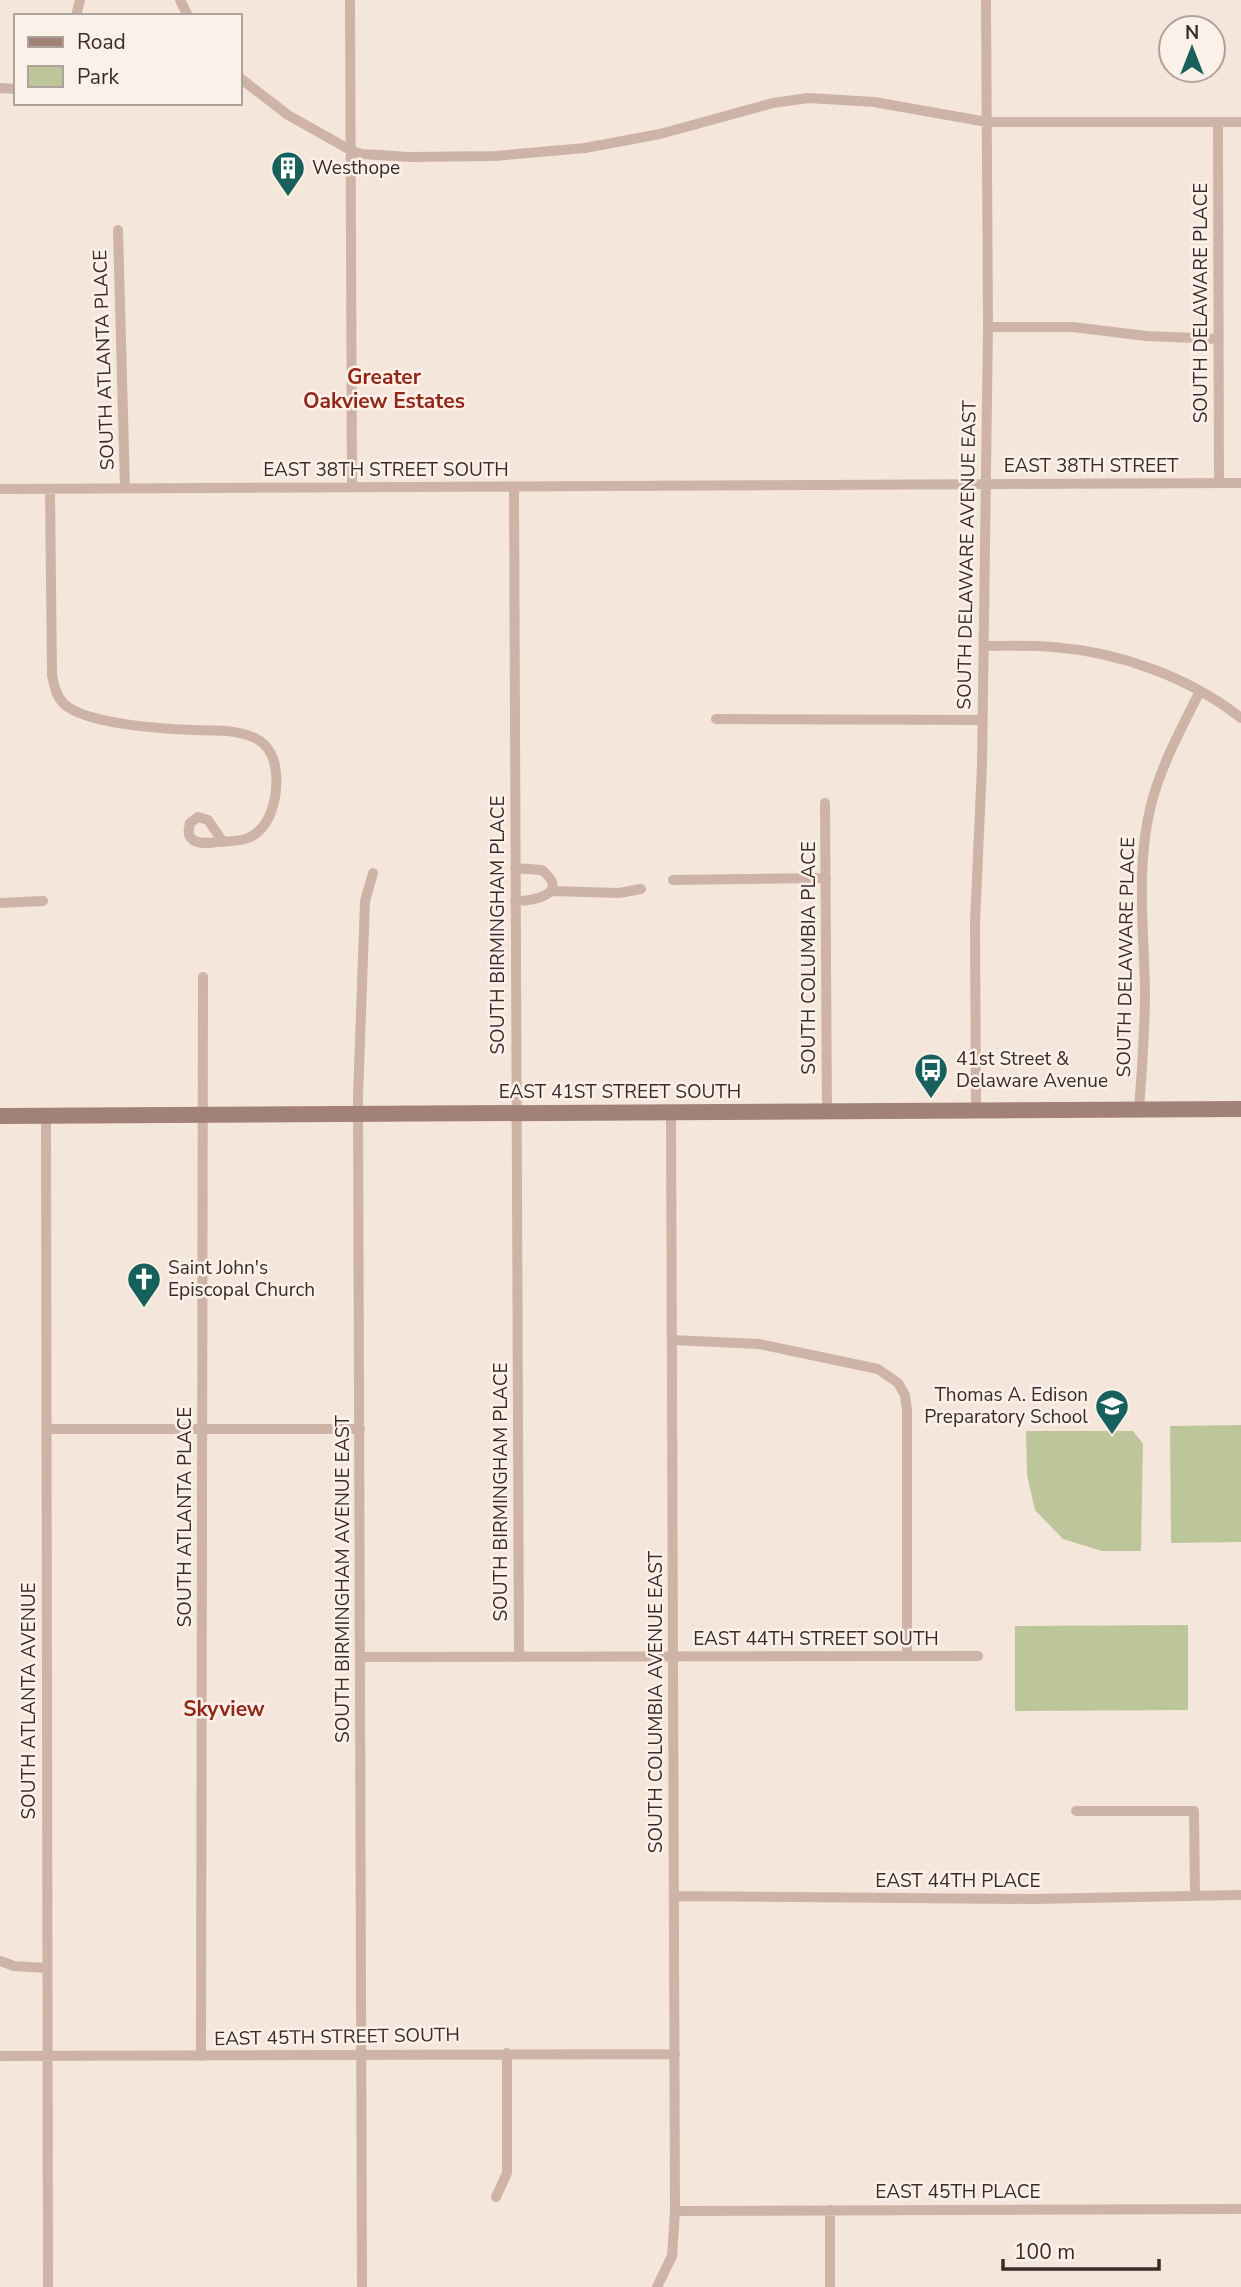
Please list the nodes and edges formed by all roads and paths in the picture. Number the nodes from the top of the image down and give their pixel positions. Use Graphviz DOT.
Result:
graph roads {
  1 [pos="350,0"];
  2 [pos="986,0"];
  3 [pos="242,80"];
  4 [pos="987,122"];
  5 [pos="1217,122"];
  6 [pos="1241,122"];
  7 [pos="352,151"];
  8 [pos="118,230"];
  9 [pos="988,327"];
  10 [pos="1217,339"];
  11 [pos="986,483"];
  12 [pos="1220,483"];
  13 [pos="1241,483"];
  14 [pos="772,484"];
  15 [pos="514,486"];
  16 [pos="352,487"];
  17 [pos="125,488"];
  18 [pos="0,489"];
  19 [pos="50,489"];
  20 [pos="984,646"];
  21 [pos="1200,691"];
  22 [pos="1241,718"];
  23 [pos="716,719"];
  24 [pos="982,720"];
  25 [pos="825,803"];
  26 [pos="223,842"];
  27 [pos="515,868"];
  28 [pos="373,873"];
  29 [pos="826,878"];
  30 [pos="673,880"];
  31 [pos="641,890"];
  32 [pos="551,891"];
  33 [pos="43,901"];
  34 [pos="515,901"];
  35 [pos="0,902"];
  36 [pos="203,977"];
  37 [pos="1139,1109"];
  38 [pos="1241,1109"];
  39 [pos="976,1110"];
  40 [pos="827,1112"];
  41 [pos="671,1113"];
  42 [pos="358,1114"];
  43 [pos="517,1114"];
  44 [pos="46,1115"];
  45 [pos="203,1115"];
  46 [pos="0,1116"];
  47 [pos="672,1340"];
  48 [pos="47,1429"];
  49 [pos="203,1429"];
  50 [pos="360,1429"];
  51 [pos="907,1656"];
  52 [pos="978,1656"];
  53 [pos="360,1657"];
  54 [pos="519,1657"];
  55 [pos="673,1658"];
  56 [pos="1076,1811"];
  57 [pos="1195,1895"];
  58 [pos="1241,1895"];
  59 [pos="674,1896"];
  60 [pos="0,1961"];
  61 [pos="46,1968"];
  62 [pos="507,2053"];
  63 [pos="675,2054"];
  64 [pos="362,2055"];
  65 [pos="0,2056"];
  66 [pos="49,2056"];
  67 [pos="201,2056"];
  68 [pos="496,2197"];
  69 [pos="1241,2208"];
  70 [pos="830,2210"];
  71 [pos="675,2211"];
  72 [pos="48,2287"];
  73 [pos="362,2287"];
  74 [pos="657,2287"];
  75 [pos="830,2287"];
  1 -- 7 [label="street"];
  2 -- 4 [label="street, SOUTH DELAWARE AVENUE EAST"];
  3 -- 7 [label="street"];
  4 -- 5 [label="street"];
  4 -- 7 [label="street"];
  4 -- 9 [label="street, SOUTH DELAWARE AVENUE EAST"];
  5 -- 6 [label="street"];
  5 -- 10 [label="street, SOUTH DELAWARE PLACE"];
  7 -- 16 [label="street"];
  8 -- 17 [label="street, SOUTH ATLANTA PLACE"];
  9 -- 10 [label="street"];
  9 -- 11 [label="street, SOUTH DELAWARE AVENUE EAST"];
  10 -- 12 [label="street, SOUTH DELAWARE PLACE"];
  11 -- 12 [label="street, EAST 38TH STREET"];
  11 -- 14 [label="street, EAST 38TH STREET"];
  11 -- 20 [label="street, SOUTH DELAWARE AVENUE EAST"];
  12 -- 13 [label="street, EAST 38TH STREET"];
  14 -- 15 [label="street, EAST 38TH STREET SOUTH"];
  15 -- 16 [label="street, EAST 38TH STREET SOUTH"];
  15 -- 27 [label="street, SOUTH BIRMINGHAM PLACE"];
  16 -- 17 [label="street, EAST 38TH STREET SOUTH"];
  17 -- 19 [label="street, EAST 38TH STREET SOUTH"];
  18 -- 19 [label="street, EAST 38TH STREET SOUTH"];
  19 -- 26 [label="street"];
  20 -- 21 [label="street"];
  20 -- 24 [label="street, SOUTH DELAWARE AVENUE EAST"];
  21 -- 22 [label="street"];
  21 -- 37 [label="street, SOUTH DELAWARE PLACE"];
  23 -- 24 [label="street"];
  24 -- 39 [label="street, SOUTH DELAWARE AVENUE EAST"];
  25 -- 29 [label="street, SOUTH COLUMBIA PLACE"];
  27 -- 32 [label="street"];
  27 -- 34 [label="street, SOUTH BIRMINGHAM PLACE"];
  28 -- 42 [label="street, SOUTH BIRMINGHAM AVENUE EAST"];
  29 -- 30 [label="street"];
  29 -- 40 [label="street, SOUTH COLUMBIA PLACE"];
  31 -- 32 [label="street"];
  32 -- 34 [label="street"];
  33 -- 35 [label="street"];
  34 -- 43 [label="street, SOUTH BIRMINGHAM PLACE"];
  36 -- 45 [label="street, SOUTH ATLANTA PLACE"];
  37 -- 38 [label="main road, EAST 41ST STREET SOUTH"];
  37 -- 39 [label="main road, EAST 41ST STREET SOUTH"];
  39 -- 40 [label="main road, EAST 41ST STREET SOUTH"];
  40 -- 41 [label="main road, EAST 41ST STREET SOUTH"];
  41 -- 43 [label="main road, EAST 41ST STREET SOUTH"];
  41 -- 47 [label="street, SOUTH COLUMBIA AVENUE EAST"];
  42 -- 43 [label="main road, EAST 41ST STREET SOUTH"];
  42 -- 45 [label="main road, EAST 41ST STREET SOUTH"];
  42 -- 50 [label="street, SOUTH BIRMINGHAM AVENUE EAST"];
  43 -- 54 [label="street, SOUTH BIRMINGHAM PLACE"];
  44 -- 45 [label="main road, EAST 41ST STREET SOUTH"];
  44 -- 46 [label="main road, EAST 41ST STREET SOUTH"];
  44 -- 48 [label="street, SOUTH ATLANTA AVENUE"];
  45 -- 49 [label="street, SOUTH ATLANTA PLACE"];
  47 -- 51 [label="street"];
  47 -- 55 [label="street, SOUTH COLUMBIA AVENUE EAST"];
  48 -- 49 [label="street"];
  48 -- 61 [label="street, SOUTH ATLANTA AVENUE"];
  49 -- 50 [label="street"];
  49 -- 67 [label="street, SOUTH ATLANTA PLACE"];
  50 -- 53 [label="street, SOUTH BIRMINGHAM AVENUE EAST"];
  51 -- 52 [label="street, EAST 44TH STREET SOUTH"];
  51 -- 55 [label="street, EAST 44TH STREET SOUTH"];
  53 -- 54 [label="street, EAST 44TH STREET SOUTH"];
  53 -- 64 [label="street, SOUTH BIRMINGHAM AVENUE EAST"];
  54 -- 55 [label="street, EAST 44TH STREET SOUTH"];
  55 -- 59 [label="street, SOUTH COLUMBIA AVENUE EAST"];
  56 -- 57 [label="street"];
  57 -- 58 [label="street, EAST 44TH PLACE"];
  57 -- 59 [label="street, EAST 44TH PLACE"];
  59 -- 63 [label="street, SOUTH COLUMBIA AVENUE EAST"];
  60 -- 61 [label="street"];
  61 -- 66 [label="street, SOUTH ATLANTA AVENUE"];
  62 -- 63 [label="street, EAST 45TH STREET SOUTH"];
  62 -- 64 [label="street, EAST 45TH STREET SOUTH"];
  62 -- 68 [label="street"];
  63 -- 71 [label="street, SOUTH COLUMBIA AVENUE EAST"];
  64 -- 67 [label="street, EAST 45TH STREET SOUTH"];
  64 -- 73 [label="street, SOUTH BIRMINGHAM AVENUE EAST"];
  65 -- 66 [label="street, EAST 45TH STREET SOUTH"];
  66 -- 67 [label="street, EAST 45TH STREET SOUTH"];
  66 -- 72 [label="street, SOUTH ATLANTA AVENUE"];
  69 -- 70 [label="street, EAST 45TH PLACE"];
  70 -- 71 [label="street, EAST 45TH PLACE"];
  70 -- 75 [label="street"];
  71 -- 74 [label="street, SOUTH COLUMBIA AVENUE EAST"];
}
